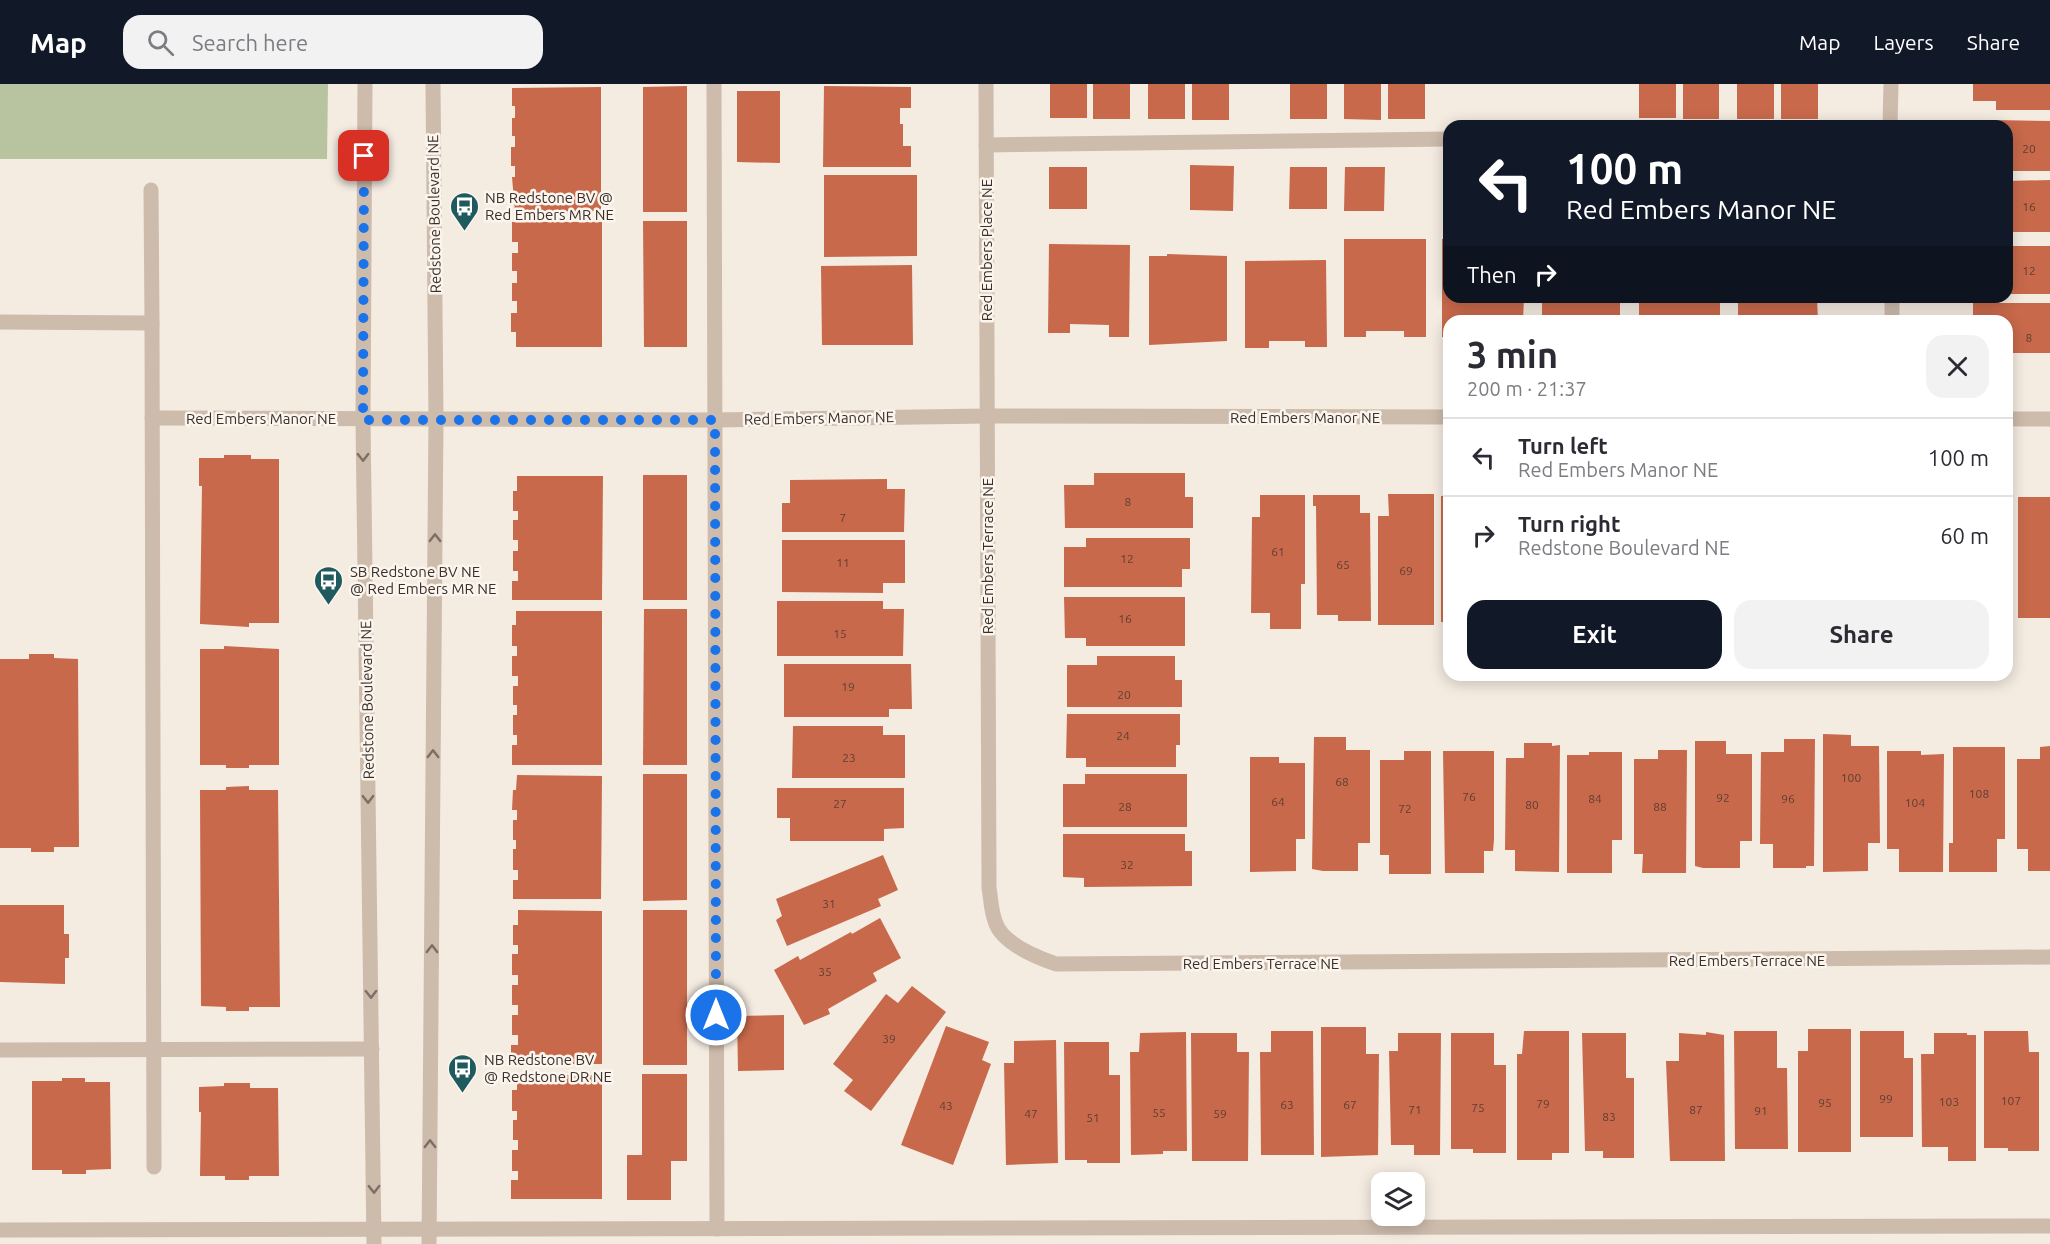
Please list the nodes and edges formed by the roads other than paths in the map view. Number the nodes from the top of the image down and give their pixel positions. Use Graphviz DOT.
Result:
graph roads {
  1 [pos="365,84"];
  2 [pos="433,84"];
  3 [pos="714,84"];
  4 [pos="986,84"];
  5 [pos="1891,84"];
  6 [pos="1890,120"];
  7 [pos="1443,139"];
  8 [pos="986,145"];
  9 [pos="151,190"];
  10 [pos="0,322"];
  11 [pos="152,323"];
  12 [pos="987,416"];
  13 [pos="1443,417"];
  14 [pos="152,418"];
  15 [pos="2013,419"];
  16 [pos="2050,419"];
  17 [pos="363,420"];
  18 [pos="436,420"];
  19 [pos="715,420"];
  20 [pos="2050,957"];
  21 [pos="372,1049"];
  22 [pos="0,1050"];
  23 [pos="154,1050"];
  24 [pos="154,1167"];
  25 [pos="2050,1226"];
  26 [pos="717,1229"];
  27 [pos="0,1230"];
  28 [pos="374,1237"];
  29 [pos="429,1237"];
  1 -- 17 [label="street, Redstone Boulevard NE"];
  2 -- 18 [label="street, Redstone Boulevard NE"];
  3 -- 19 [label="street"];
  4 -- 8 [label="street, Red Embers Place NE"];
  5 -- 6 [label="street"];
  7 -- 8 [label="street"];
  8 -- 12 [label="street, Red Embers Place NE"];
  9 -- 11 [label="street"];
  10 -- 11 [label="street"];
  11 -- 14 [label="street"];
  12 -- 13 [label="street, Red Embers Manor NE"];
  12 -- 19 [label="street, Red Embers Manor NE"];
  12 -- 20 [label="street, Red Embers Terrace NE"];
  14 -- 17 [label="street, Red Embers Manor NE"];
  14 -- 23 [label="street"];
  15 -- 16 [label="street"];
  17 -- 18 [label="street, Red Embers Manor NE"];
  17 -- 21 [label="street, Redstone Boulevard NE, one-way"];
  18 -- 19 [label="street, Red Embers Manor NE"];
  29 -- 18 [label="street, Redstone Boulevard NE, one-way"];
  19 -- 26 [label="street"];
  21 -- 23 [label="street"];
  21 -- 28 [label="street, Redstone Boulevard NE, one-way"];
  22 -- 23 [label="street"];
  23 -- 24 [label="street"];
  25 -- 26 [label="street"];
  26 -- 29 [label="street"];
  27 -- 28 [label="street"];
  28 -- 29 [label="street"];
}
